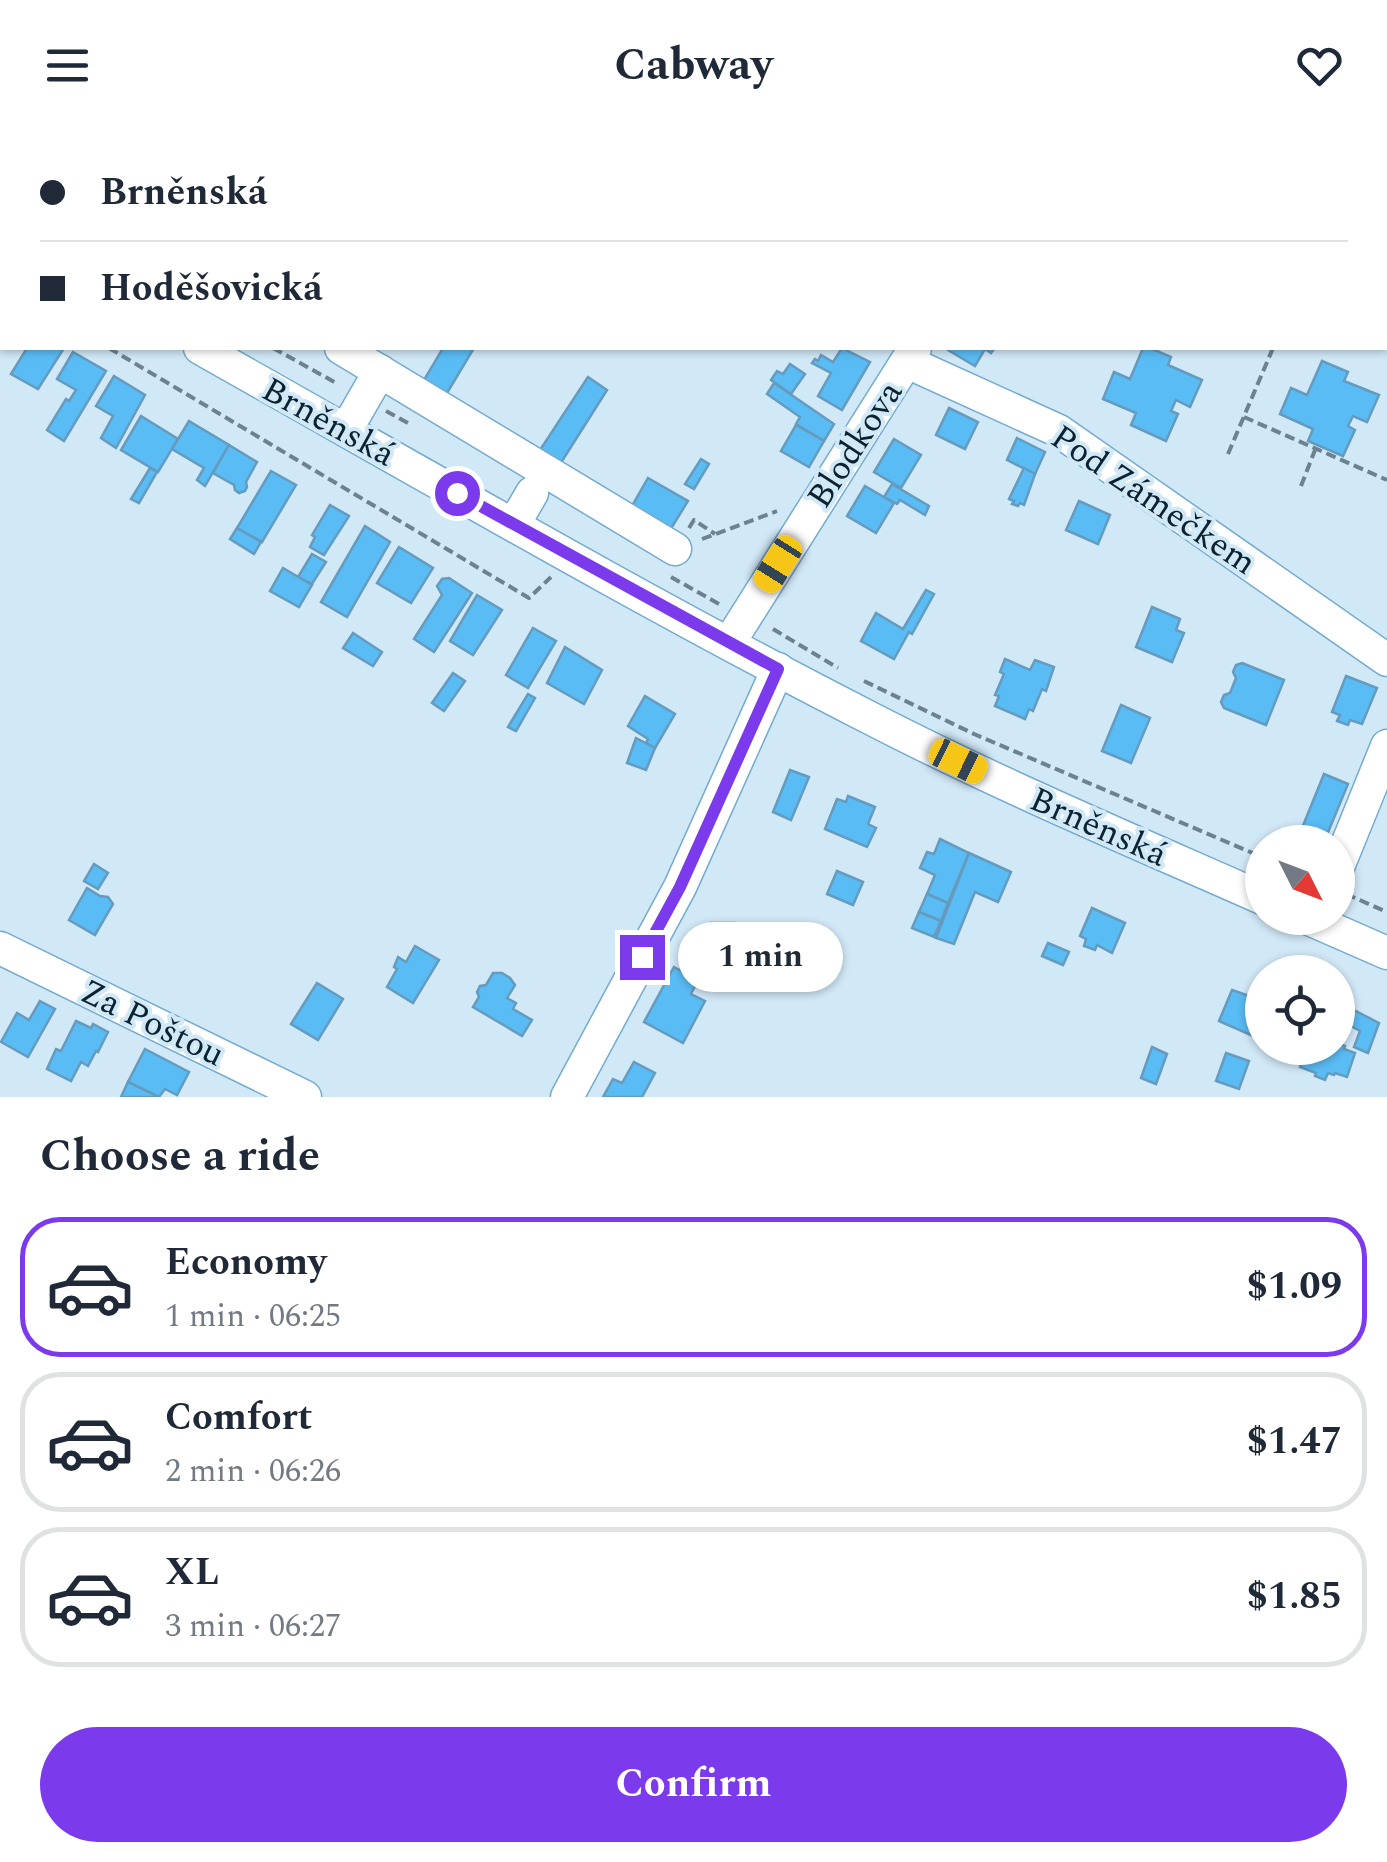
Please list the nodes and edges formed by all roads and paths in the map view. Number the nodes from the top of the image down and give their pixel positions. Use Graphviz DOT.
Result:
graph roads {
  1 [pos="112,350"];
  2 [pos="209,350"];
  3 [pos="345,350"];
  4 [pos="1272,350"];
  5 [pos="911,355"];
  6 [pos="240,357"];
  7 [pos="380,370"];
  8 [pos="1244,417"];
  9 [pos="346,430"];
  10 [pos="1315,450"];
  11 [pos="1228,454"];
  12 [pos="1387,480"];
  13 [pos="1302,486"];
  14 [pos="532,493"];
  15 [pos="783,510"];
  16 [pos="514,524"];
  17 [pos="675,549"];
  18 [pos="572,557"];
  19 [pos="737,631"];
  20 [pos="1387,660"];
  21 [pos="778,669"];
  22 [pos="840,669"];
  23 [pos="857,678"];
  24 [pos="1387,746"];
  25 [pos="1355,825"];
  26 [pos="1245,850"];
  27 [pos="1245,891"];
  28 [pos="1355,898"];
  29 [pos="1387,912"];
  30 [pos="1348,935"];
  31 [pos="0,948"];
  32 [pos="1387,953"];
  33 [pos="305,1097"];
  34 [pos="567,1097"];
  1 -- 18 [label="path"];
  2 -- 6 [label="street, Brněnská"];
  3 -- 7 [label="street"];
  4 -- 8 [label="path"];
  5 -- 19 [label="street, Blodkova"];
  5 -- 20 [label="street, Pod Zámečkem"];
  6 -- 9 [label="street, Brněnská"];
  7 -- 9 [label="street"];
  7 -- 17 [label="street"];
  8 -- 10 [label="path"];
  8 -- 11 [label="path"];
  9 -- 16 [label="street, Brněnská"];
  10 -- 12 [label="path"];
  10 -- 13 [label="path"];
  14 -- 16 [label="street"];
  15 -- 17 [label="path"];
  16 -- 18 [label="street, Brněnská"];
  18 -- 19 [label="street, Brněnská"];
  19 -- 21 [label="street, Brněnská"];
  19 -- 22 [label="path"];
  21 -- 27 [label="street, Brněnská"];
  21 -- 34 [label="street"];
  23 -- 26 [label="path"];
  24 -- 25 [label="street"];
  28 -- 29 [label="path"];
  30 -- 32 [label="street"];
  31 -- 33 [label="street, Za Poštou"];
}
